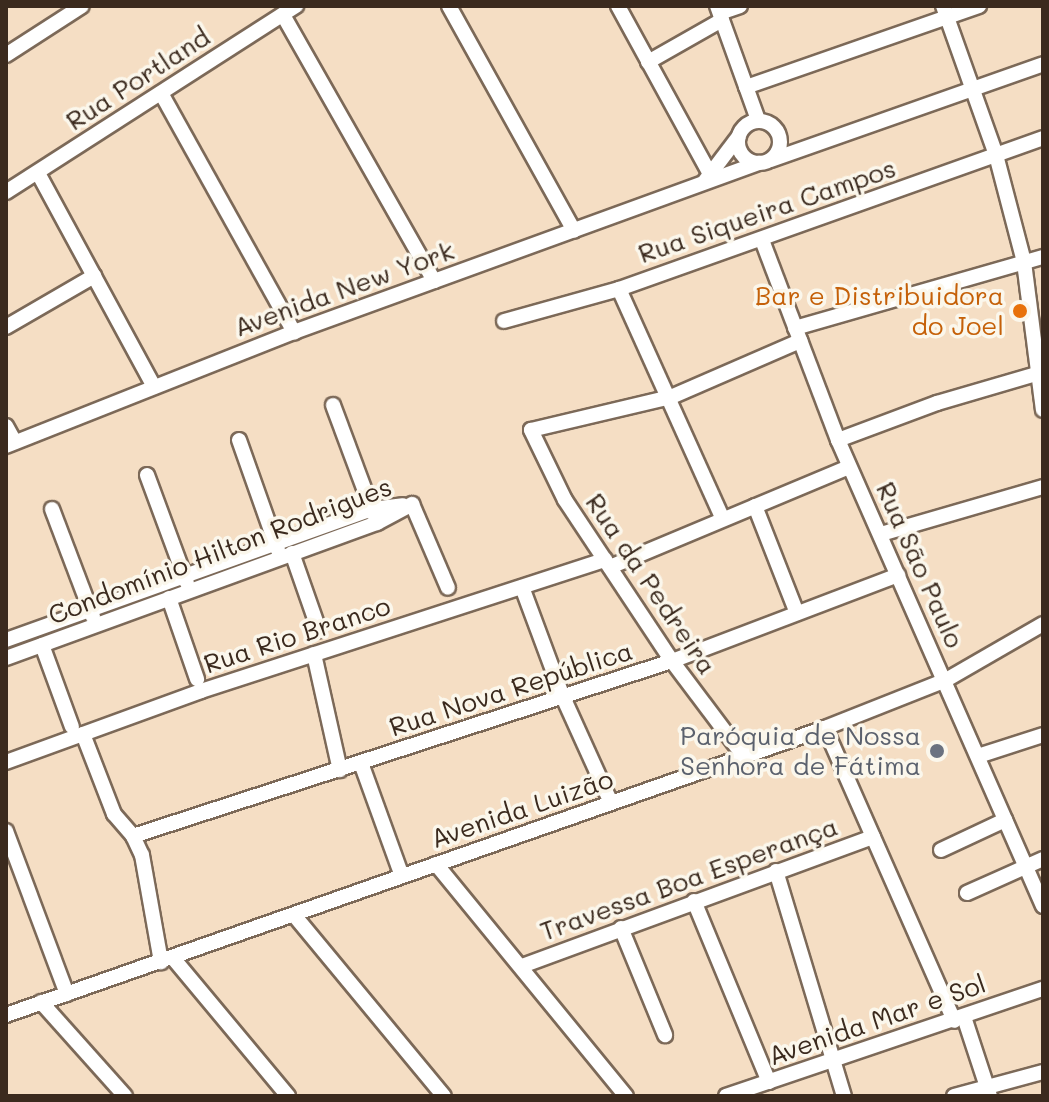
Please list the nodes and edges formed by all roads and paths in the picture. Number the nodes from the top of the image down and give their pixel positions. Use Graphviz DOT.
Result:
graph roads {
  1 [pos="82,6"];
  2 [pos="296,6"];
  3 [pos="449,6"];
  4 [pos="618,6"];
  5 [pos="740,6"];
  6 [pos="979,6"];
  7 [pos="945,12"];
  8 [pos="720,13"];
  9 [pos="283,15"];
  10 [pos="6,55"];
  11 [pos="648,62"];
  12 [pos="1043,64"];
  13 [pos="746,87"];
  14 [pos="973,90"];
  15 [pos="161,93"];
  16 [pos="758,120"];
  17 [pos="739,136"];
  18 [pos="1043,138"];
  19 [pos="780,139"];
  20 [pos="799,150"];
  21 [pos="996,155"];
  22 [pos="765,161"];
  23 [pos="38,173"];
  24 [pos="706,179"];
  25 [pos="6,192"];
  26 [pos="574,231"];
  27 [pos="762,240"];
  28 [pos="1043,257"];
  29 [pos="1024,262"];
  30 [pos="94,276"];
  31 [pos="434,281"];
  32 [pos="619,289"];
  33 [pos="504,321"];
  34 [pos="6,327"];
  35 [pos="294,332"];
  36 [pos="798,335"];
  37 [pos="1041,372"];
  38 [pos="154,387"];
  39 [pos="671,397"];
  40 [pos="333,405"];
  41 [pos="1043,410"];
  42 [pos="6,426"];
  43 [pos="239,440"];
  44 [pos="838,440"];
  45 [pos="10,444"];
  46 [pos="849,467"];
  47 [pos="147,475"];
  48 [pos="1043,487"];
  49 [pos="755,506"];
  50 [pos="52,509"];
  51 [pos="375,516"];
  52 [pos="723,519"];
  53 [pos="881,534"];
  54 [pos="283,551"];
  55 [pos="607,564"];
  56 [pos="898,575"];
  57 [pos="184,576"];
  58 [pos="522,587"];
  59 [pos="448,588"];
  60 [pos="189,591"];
  61 [pos="169,598"];
  62 [pos="91,609"];
  63 [pos="797,613"];
  64 [pos="1043,624"];
  65 [pos="97,625"];
  66 [pos="319,630"];
  67 [pos="6,640"];
  68 [pos="42,645"];
  69 [pos="314,654"];
  70 [pos="6,658"];
  71 [pos="672,661"];
  72 [pos="197,679"];
  73 [pos="946,680"];
  74 [pos="563,697"];
  75 [pos="825,728"];
  76 [pos="78,730"];
  77 [pos="1043,735"];
  78 [pos="978,756"];
  79 [pos="745,758"];
  80 [pos="6,762"];
  81 [pos="361,763"];
  82 [pos="340,770"];
  83 [pos="611,803"];
  84 [pos="1005,820"];
  85 [pos="6,831"];
  86 [pos="133,836"];
  87 [pos="873,837"];
  88 [pos="941,850"];
  89 [pos="1043,859"];
  90 [pos="436,864"];
  91 [pos="1025,866"];
  92 [pos="776,871"];
  93 [pos="402,876"];
  94 [pos="967,893"];
  95 [pos="694,901"];
  96 [pos="1043,906"];
  97 [pos="294,915"];
  98 [pos="621,928"];
  99 [pos="167,960"];
  100 [pos="522,966"];
  101 [pos="1043,989"];
  102 [pos="67,994"];
  103 [pos="41,1002"];
  104 [pos="6,1015"];
  105 [pos="959,1019"];
  106 [pos="665,1035"];
  107 [pos="834,1060"];
  108 [pos="1043,1072"];
  109 [pos="769,1082"];
  110 [pos="989,1091"];
  111 [pos="125,1096"];
  112 [pos="288,1096"];
  113 [pos="444,1096"];
  114 [pos="626,1096"];
  115 [pos="726,1096"];
  116 [pos="844,1096"];
  117 [pos="954,1096"];
  1 -- 10 [label="street"];
  2 -- 9 [label="street, Rua Portland"];
  3 -- 26 [label="street"];
  4 -- 11 [label="street"];
  5 -- 8 [label="street"];
  6 -- 7 [label="street"];
  7 -- 13 [label="street"];
  7 -- 14 [label="street"];
  8 -- 11 [label="street"];
  8 -- 13 [label="street"];
  9 -- 15 [label="street, Rua Portland"];
  9 -- 31 [label="street"];
  11 -- 24 [label="street"];
  12 -- 14 [label="street, Avenida New York"];
  13 -- 16 [label="street"];
  14 -- 20 [label="street, Avenida New York"];
  14 -- 21 [label="street"];
  15 -- 23 [label="street, Rua Portland"];
  15 -- 35 [label="street"];
  16 -- 17 [label="street"];
  16 -- 19 [label="street"];
  17 -- 22 [label="street"];
  17 -- 24 [label="street"];
  18 -- 21 [label="street, Rua Siqueira Campos"];
  19 -- 20 [label="street"];
  19 -- 22 [label="street"];
  20 -- 22 [label="street, Avenida New York"];
  21 -- 27 [label="street, Rua Siqueira Campos"];
  21 -- 29 [label="street"];
  22 -- 24 [label="street, Avenida New York"];
  23 -- 25 [label="street, Rua Portland"];
  23 -- 30 [label="street"];
  24 -- 26 [label="street, Avenida New York"];
  26 -- 31 [label="street, Avenida New York"];
  27 -- 32 [label="street, Rua Siqueira Campos"];
  27 -- 36 [label="street, Rua São Paulo"];
  28 -- 29 [label="street"];
  29 -- 36 [label="street"];
  29 -- 37 [label="street"];
  30 -- 34 [label="street"];
  30 -- 38 [label="street"];
  31 -- 35 [label="street, Avenida New York"];
  32 -- 33 [label="street, Rua Siqueira Campos"];
  32 -- 39 [label="street"];
  35 -- 38 [label="street, Avenida New York"];
  36 -- 39 [label="street"];
  36 -- 44 [label="street, Rua São Paulo"];
  37 -- 41 [label="street"];
  37 -- 44 [label="street"];
  38 -- 45 [label="street, Avenida New York"];
  39 -- 52 [label="street"];
  39 -- 55 [label="street, Rua da Pedreira"];
  40 -- 51 [label="street"];
  42 -- 45 [label="street"];
  43 -- 54 [label="street"];
  44 -- 46 [label="street, Rua São Paulo"];
  46 -- 49 [label="street, Rua Rio Branco"];
  46 -- 53 [label="street, Rua São Paulo"];
  47 -- 57 [label="street"];
  48 -- 53 [label="street"];
  49 -- 52 [label="street, Rua Rio Branco"];
  49 -- 63 [label="street"];
  50 -- 62 [label="street"];
  51 -- 54 [label="street, Condomínio Hilton Rodrigues"];
  51 -- 59 [label="street, Condomínio Hilton Rodrigues"];
  52 -- 55 [label="street, Rua Rio Branco"];
  53 -- 56 [label="street, Rua São Paulo"];
  54 -- 57 [label="street, Condomínio Hilton Rodrigues"];
  54 -- 60 [label="street, Condomínio Hilton Rodrigues"];
  54 -- 66 [label="street"];
  55 -- 58 [label="street, Rua Rio Branco"];
  55 -- 71 [label="street, Rua da Pedreira"];
  56 -- 63 [label="street, Rua Nova República"];
  56 -- 73 [label="street, Rua São Paulo"];
  57 -- 60 [label="street"];
  57 -- 62 [label="street, Condomínio Hilton Rodrigues"];
  58 -- 69 [label="street, Rua Rio Branco"];
  58 -- 74 [label="street"];
  60 -- 61 [label="street, Condomínio Hilton Rodrigues"];
  61 -- 65 [label="street, Condomínio Hilton Rodrigues"];
  61 -- 72 [label="street"];
  62 -- 65 [label="street"];
  62 -- 67 [label="street, Condomínio Hilton Rodrigues"];
  63 -- 71 [label="street, Rua Nova República"];
  64 -- 73 [label="street, Avenida Luizão"];
  65 -- 68 [label="street, Condomínio Hilton Rodrigues"];
  68 -- 70 [label="street, Condomínio Hilton Rodrigues"];
  68 -- 76 [label="street"];
  69 -- 76 [label="street, Rua Rio Branco"];
  69 -- 82 [label="street"];
  71 -- 74 [label="street, Rua Nova República"];
  71 -- 79 [label="street, Rua da Pedreira"];
  73 -- 75 [label="street, Avenida Luizão"];
  73 -- 78 [label="street, Rua São Paulo"];
  74 -- 81 [label="street, Rua Nova República"];
  74 -- 83 [label="street"];
  75 -- 79 [label="street, Avenida Luizão"];
  75 -- 87 [label="street"];
  76 -- 80 [label="street, Rua Rio Branco"];
  76 -- 86 [label="street"];
  77 -- 78 [label="street"];
  78 -- 84 [label="street, Rua São Paulo"];
  79 -- 83 [label="street, Avenida Luizão"];
  81 -- 82 [label="street, Rua Nova República"];
  81 -- 93 [label="street"];
  82 -- 86 [label="street, Rua Nova República"];
  83 -- 90 [label="street, Avenida Luizão"];
  84 -- 88 [label="street"];
  84 -- 91 [label="street, Rua São Paulo"];
  85 -- 102 [label="street"];
  86 -- 99 [label="street"];
  87 -- 92 [label="street, Travessa Boa Esperança"];
  87 -- 105 [label="street"];
  89 -- 91 [label="street"];
  90 -- 93 [label="street, Avenida Luizão"];
  90 -- 100 [label="street"];
  91 -- 94 [label="street"];
  91 -- 96 [label="street, Rua São Paulo"];
  92 -- 95 [label="street, Travessa Boa Esperança"];
  92 -- 107 [label="street"];
  93 -- 97 [label="street, Avenida Luizão"];
  95 -- 98 [label="street, Travessa Boa Esperança"];
  95 -- 109 [label="street"];
  97 -- 99 [label="street, Avenida Luizão"];
  97 -- 113 [label="street"];
  98 -- 100 [label="street, Travessa Boa Esperança"];
  98 -- 106 [label="street"];
  99 -- 102 [label="street, Avenida Luizão"];
  99 -- 112 [label="street"];
  100 -- 114 [label="street"];
  101 -- 105 [label="street, Avenida Mar e Sol"];
  102 -- 103 [label="street, Avenida Luizão"];
  103 -- 104 [label="street, Avenida Luizão"];
  103 -- 111 [label="street"];
  105 -- 107 [label="street, Avenida Mar e Sol"];
  105 -- 110 [label="street"];
  107 -- 109 [label="street, Avenida Mar e Sol"];
  107 -- 116 [label="street"];
  108 -- 110 [label="street"];
  109 -- 115 [label="street, Avenida Mar e Sol"];
  110 -- 117 [label="street"];
}
